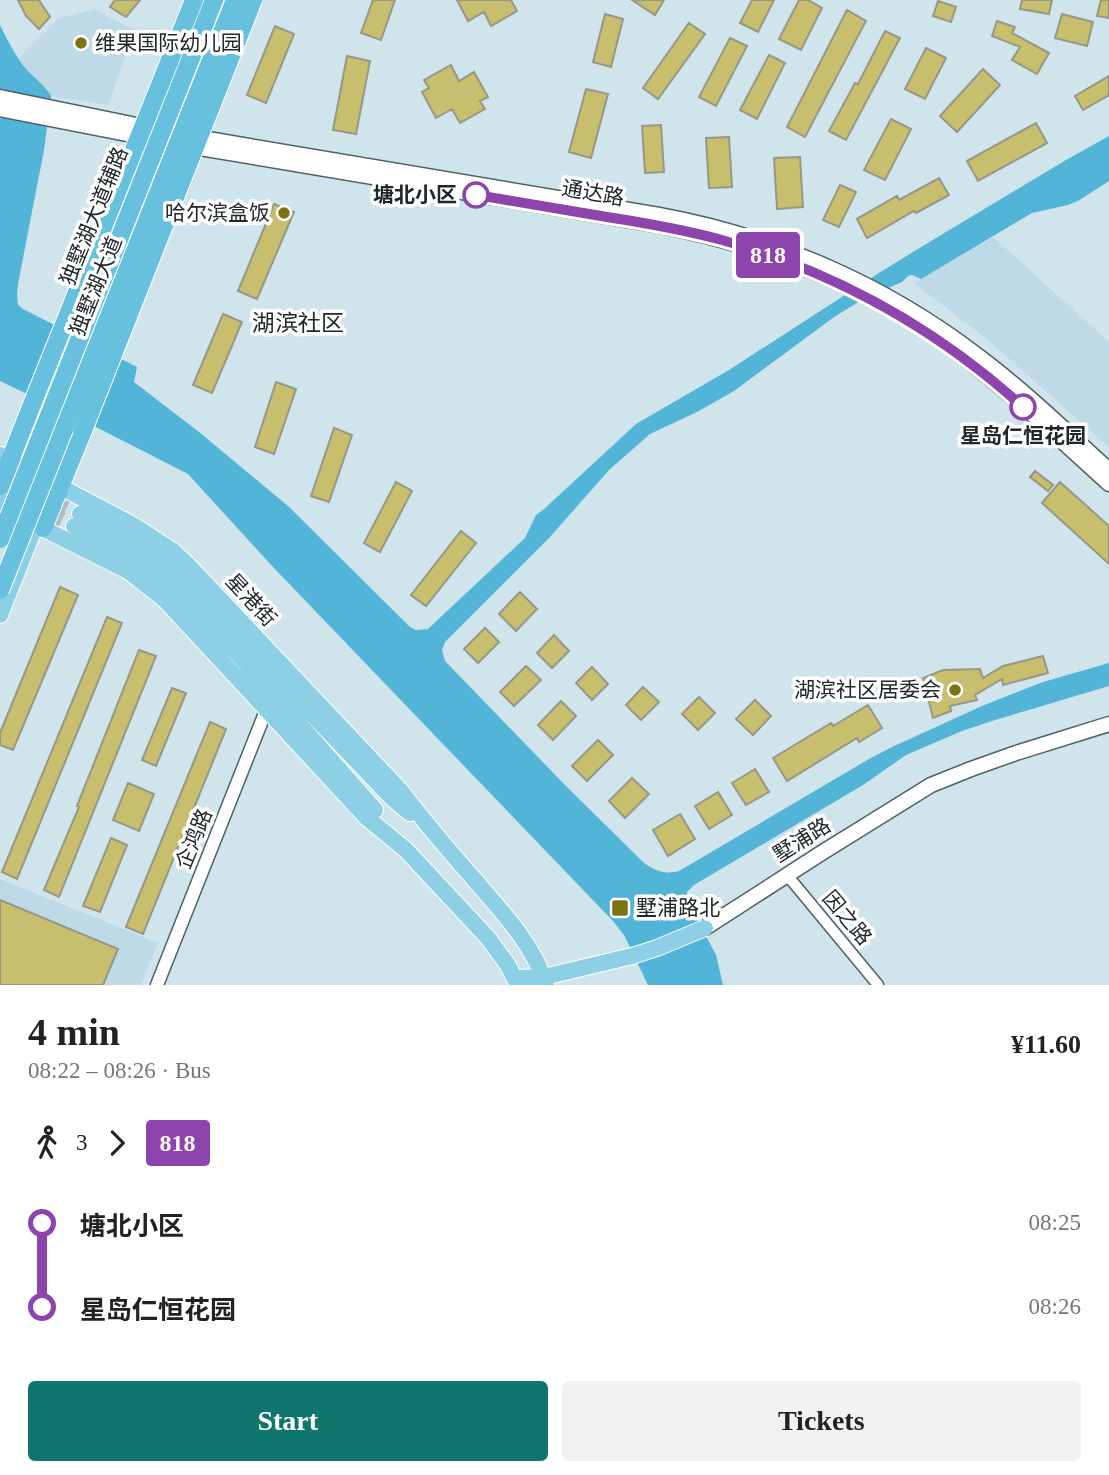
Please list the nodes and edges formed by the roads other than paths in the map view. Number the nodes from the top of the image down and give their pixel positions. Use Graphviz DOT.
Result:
graph roads {
  1 [pos="194,0"];
  2 [pos="214,0"];
  3 [pos="235,0"];
  4 [pos="253,0"];
  5 [pos="0,97"];
  6 [pos="0,108"];
  7 [pos="60,115"];
  8 [pos="149,133"];
  9 [pos="190,141"];
  10 [pos="873,294"];
  11 [pos="75,320"];
  12 [pos="79,429"];
  13 [pos="9,460"];
  14 [pos="1109,470"];
  15 [pos="56,485"];
  16 [pos="1109,485"];
  17 [pos="0,486"];
  18 [pos="0,508"];
  19 [pos="40,526"];
  20 [pos="0,539"];
  21 [pos="0,590"];
  22 [pos="0,615"];
  23 [pos="267,708"];
  24 [pos="1109,724"];
  25 [pos="429,828"];
  26 [pos="406,850"];
  27 [pos="787,875"];
  28 [pos="705,928"];
  29 [pos="545,981"];
  30 [pos="516,982"];
  31 [pos="157,985"];
  32 [pos="878,985"];
  1 -- 13 [label="highway, bridge"];
  2 -- 20 [label="highway, 独墅湖大道, bridge"];
  3 -- 21 [label="highway, 独墅湖大道, bridge"];
  4 -- 12 [label="highway, bridge"];
  5 -- 7 [label="main road, 通达路"];
  6 -- 7 [label="main road, 通达路"];
  7 -- 8 [label="main road, 通达路"];
  8 -- 9 [label="main road, 通达路"];
  8 -- 11 [label="main road, 独墅湖大道辅路"];
  9 -- 10 [label="main road, 通达路"];
  9 -- 12 [label="main road"];
  10 -- 14 [label="main road, 通达路"];
  10 -- 16 [label="main road, 通达路"];
  12 -- 15 [label="highway"];
  13 -- 15 [label="main road, 星港街"];
  13 -- 17 [label="highway"];
  13 -- 18 [label="main road"];
  15 -- 19 [label="highway"];
  15 -- 25 [label="main road, 星港街"];
  18 -- 19 [label="main road, 星港街"];
  19 -- 22 [label="main road"];
  19 -- 23 [label="main road, 星港街"];
  23 -- 26 [label="main road, 星港街"];
  23 -- 31 [label="street, 企鸿路"];
  24 -- 27 [label="main road, 墅浦路"];
  25 -- 26 [label="main road, 星港街"];
  25 -- 29 [label="main road, 星港街"];
  26 -- 30 [label="main road, 星港街"];
  27 -- 28 [label="main road, 墅浦路"];
  27 -- 32 [label="street, 因之路"];
  28 -- 29 [label="main road, 墅浦路, bridge"];
  29 -- 30 [label="main road, 墅浦路"];
}
